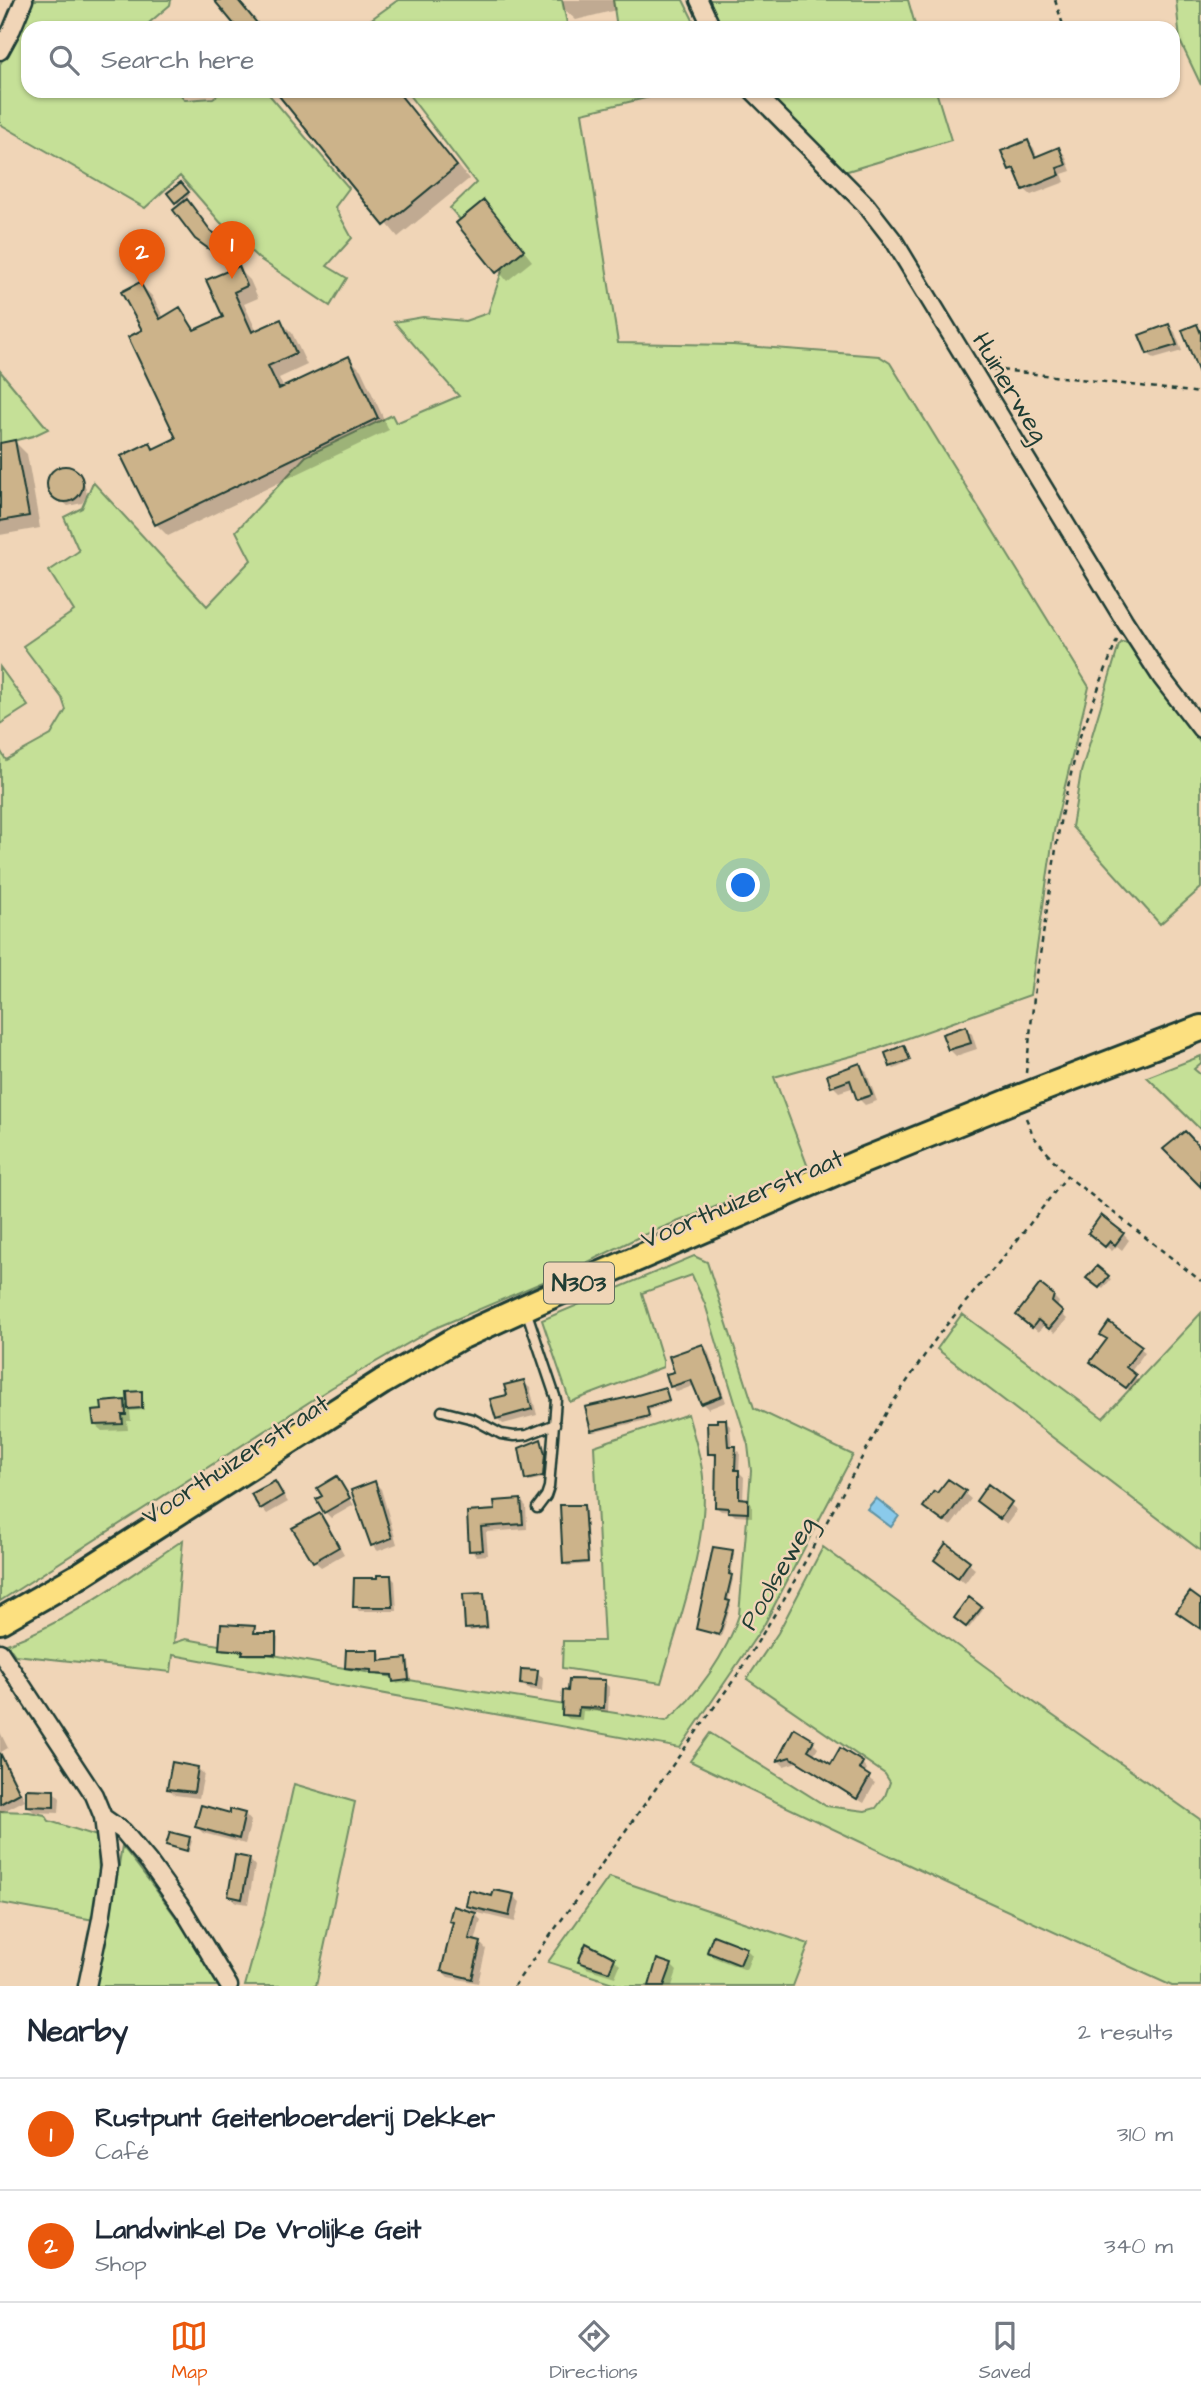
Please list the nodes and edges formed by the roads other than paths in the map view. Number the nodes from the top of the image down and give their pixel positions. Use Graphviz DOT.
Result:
graph roads {
  1 [pos="24,0"];
  2 [pos="699,0"];
  3 [pos="709,21"];
  4 [pos="0,51"];
  5 [pos="760,98"];
  6 [pos="1201,729"];
  7 [pos="1201,1028"];
  8 [pos="524,1307"];
  9 [pos="442,1411"];
  10 [pos="555,1424"];
  11 [pos="537,1508"];
  12 [pos="0,1621"];
  13 [pos="0,1652"];
  14 [pos="103,1817"];
  15 [pos="87,1986"];
  16 [pos="229,1986"];
  1 -- 4 [label="street"];
  2 -- 3 [label="street"];
  5 -- 6 [label="street, Huinerweg"];
  7 -- 8 [label="main road, Voorthuizerstraat / N303"];
  8 -- 10 [label="lane"];
  8 -- 12 [label="main road, Voorthuizerstraat / N303"];
  9 -- 10 [label="lane"];
  10 -- 11 [label="lane"];
  13 -- 14 [label="street"];
  14 -- 15 [label="street"];
  14 -- 16 [label="street"];
}
